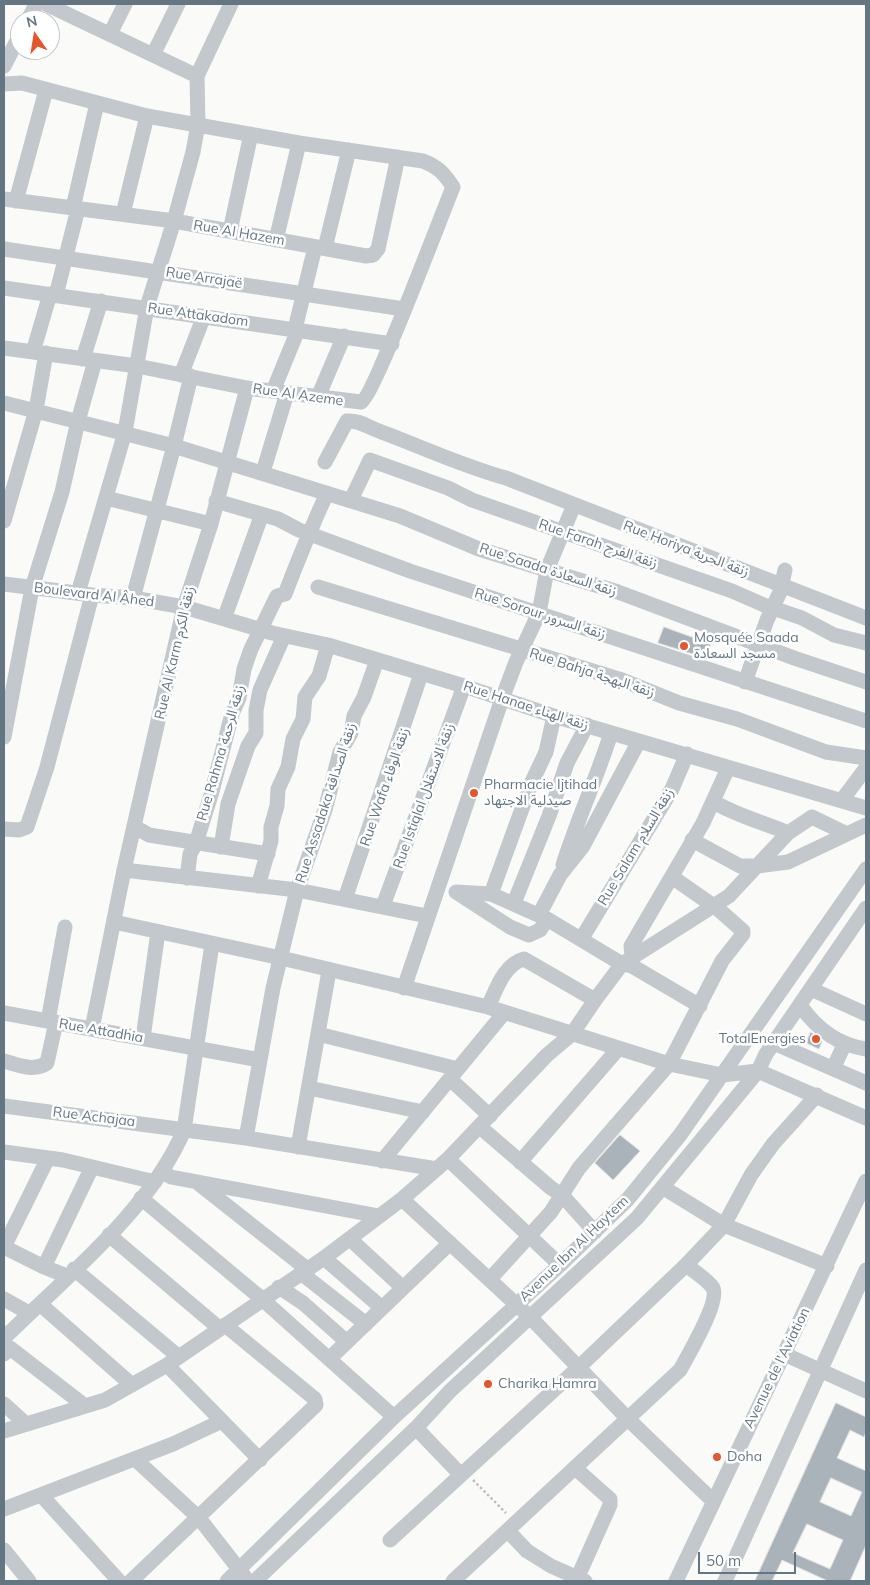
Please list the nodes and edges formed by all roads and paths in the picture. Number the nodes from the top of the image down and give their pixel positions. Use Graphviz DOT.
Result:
graph roads {
  1 [pos="46,4"];
  2 [pos="125,4"];
  3 [pos="178,4"];
  4 [pos="231,4"];
  5 [pos="110,34"];
  6 [pos="154,55"];
  7 [pos="5,63"];
  8 [pos="197,76"];
  9 [pos="22,83"];
  10 [pos="4,84"];
  11 [pos="46,90"];
  12 [pos="96,103"];
  13 [pos="147,116"];
  14 [pos="198,124"];
  15 [pos="251,134"];
  16 [pos="299,143"];
  17 [pos="349,150"];
  18 [pos="398,157"];
  19 [pos="10,200"];
  20 [pos="76,208"];
  21 [pos="124,214"];
  22 [pos="174,221"];
  23 [pos="230,231"];
  24 [pos="276,240"];
  25 [pos="320,248"];
  26 [pos="4,250"];
  27 [pos="66,259"];
  28 [pos="158,272"];
  29 [pos="4,288"];
  30 [pos="303,293"];
  31 [pos="53,295"];
  32 [pos="101,301"];
  33 [pos="147,307"];
  34 [pos="404,308"];
  35 [pos="204,316"];
  36 [pos="296,329"];
  37 [pos="344,336"];
  38 [pos="392,344"];
  39 [pos="4,348"];
  40 [pos="40,352"];
  41 [pos="89,360"];
  42 [pos="136,366"];
  43 [pos="186,375"];
  44 [pos="247,388"];
  45 [pos="280,392"];
  46 [pos="318,397"];
  47 [pos="4,403"];
  48 [pos="36,410"];
  49 [pos="78,421"];
  50 [pos="125,432"];
  51 [pos="174,446"];
  52 [pos="229,462"];
  53 [pos="325,462"];
  54 [pos="263,472"];
  55 [pos="327,493"];
  56 [pos="106,498"];
  57 [pos="7,500"];
  58 [pos="351,500"];
  59 [pos="216,501"];
  60 [pos="574,505"];
  61 [pos="158,510"];
  62 [pos="262,514"];
  63 [pos="4,521"];
  64 [pos="211,524"];
  65 [pos="564,531"];
  66 [pos="308,533"];
  67 [pos="547,570"];
  68 [pos="785,570"];
  69 [pos="4,584"];
  70 [pos="782,586"];
  71 [pos="318,587"];
  72 [pos="32,588"];
  73 [pos="85,594"];
  74 [pos="133,598"];
  75 [pos="184,607"];
  76 [pos="773,609"];
  77 [pos="539,613"];
  78 [pos="866,618"];
  79 [pos="224,619"];
  80 [pos="260,629"];
  81 [pos="284,636"];
  82 [pos="866,643"];
  83 [pos="758,644"];
  84 [pos="328,646"];
  85 [pos="521,650"];
  86 [pos="378,660"];
  87 [pos="421,674"];
  88 [pos="745,682"];
  89 [pos="866,682"];
  90 [pos="464,686"];
  91 [pos="502,699"];
  92 [pos="554,716"];
  93 [pos="866,721"];
  94 [pos="587,725"];
  95 [pos="612,733"];
  96 [pos="4,737"];
  97 [pos="639,741"];
  98 [pos="687,754"];
  99 [pos="866,758"];
  100 [pos="728,768"];
  101 [pos="866,768"];
  102 [pos="842,800"];
  103 [pos="714,802"];
  104 [pos="866,808"];
  105 [pos="866,825"];
  106 [pos="135,827"];
  107 [pos="4,829"];
  108 [pos="788,833"];
  109 [pos="847,834"];
  110 [pos="692,840"];
  111 [pos="196,843"];
  112 [pos="221,847"];
  113 [pos="268,854"];
  114 [pos="757,866"];
  115 [pos="866,869"];
  116 [pos="124,870"];
  117 [pos="560,875"];
  118 [pos="672,877"];
  119 [pos="187,878"];
  120 [pos="258,886"];
  121 [pos="298,890"];
  122 [pos="436,891"];
  123 [pos="456,892"];
  124 [pos="491,894"];
  125 [pos="346,899"];
  126 [pos="514,903"];
  127 [pos="383,906"];
  128 [pos="713,906"];
  129 [pos="866,908"];
  130 [pos="427,916"];
  131 [pos="543,917"];
  132 [pos="114,922"];
  133 [pos="65,927"];
  134 [pos="158,932"];
  135 [pos="582,938"];
  136 [pos="212,944"];
  137 [pos="281,958"];
  138 [pos="627,960"];
  139 [pos="329,971"];
  140 [pos="404,988"];
  141 [pos="811,989"];
  142 [pos="595,1000"];
  143 [pos="800,1004"];
  144 [pos="700,1006"];
  145 [pos="488,1008"];
  146 [pos="4,1013"];
  147 [pos="504,1014"];
  148 [pos="866,1014"];
  149 [pos="52,1022"];
  150 [pos="92,1029"];
  151 [pos="318,1034"];
  152 [pos="572,1034"];
  153 [pos="143,1038"];
  154 [pos="774,1043"];
  155 [pos="845,1043"];
  156 [pos="198,1048"];
  157 [pos="618,1049"];
  158 [pos="866,1049"];
  159 [pos="260,1060"];
  160 [pos="4,1061"];
  161 [pos="669,1064"];
  162 [pos="833,1069"];
  163 [pos="758,1071"];
  164 [pos="454,1074"];
  165 [pos="722,1075"];
  166 [pos="866,1084"];
  167 [pos="309,1088"];
  168 [pos="817,1096"];
  169 [pos="4,1106"];
  170 [pos="423,1112"];
  171 [pos="866,1118"];
  172 [pos="485,1121"];
  173 [pos="184,1130"];
  174 [pos="246,1138"];
  175 [pos="298,1147"];
  176 [pos="4,1152"];
  177 [pos="48,1158"];
  178 [pos="448,1159"];
  179 [pos="382,1160"];
  180 [pos="520,1162"];
  181 [pos="92,1167"];
  182 [pos="437,1169"];
  183 [pos="159,1177"];
  184 [pos="866,1181"];
  185 [pos="197,1182"];
  186 [pos="664,1188"];
  187 [pos="562,1195"];
  188 [pos="141,1198"];
  189 [pos="402,1199"];
  190 [pos="379,1216"];
  191 [pos="724,1225"];
  192 [pos="595,1232"];
  193 [pos="529,1234"];
  194 [pos="109,1235"];
  195 [pos="350,1239"];
  196 [pos="450,1243"];
  197 [pos="4,1247"];
  198 [pos="324,1258"];
  199 [pos="686,1265"];
  200 [pos="560,1266"];
  201 [pos="827,1266"];
  202 [pos="44,1267"];
  203 [pos="866,1270"];
  204 [pos="304,1271"];
  205 [pos="71,1273"];
  206 [pos="490,1279"];
  207 [pos="280,1287"];
  208 [pos="403,1288"];
  209 [pos="262,1298"];
  210 [pos="4,1299"];
  211 [pos="516,1305"];
  212 [pos="34,1308"];
  213 [pos="382,1308"];
  214 [pos="531,1318"];
  215 [pos="366,1324"];
  216 [pos="222,1327"];
  217 [pos="4,1338"];
  218 [pos="348,1342"];
  219 [pos="4,1354"];
  220 [pos="784,1354"];
  221 [pos="329,1359"];
  222 [pos="173,1361"];
  223 [pos="578,1368"];
  224 [pos="822,1370"];
  225 [pos="132,1385"];
  226 [pos="866,1391"];
  227 [pos="4,1404"];
  228 [pos="84,1406"];
  229 [pos="394,1417"];
  230 [pos="628,1419"];
  231 [pos="222,1421"];
  232 [pos="26,1424"];
  233 [pos="416,1428"];
  234 [pos="4,1431"];
  235 [pos="135,1459"];
  236 [pos="260,1460"];
  237 [pos="575,1468"];
  238 [pos="462,1474"];
  239 [pos="42,1496"];
  240 [pos="713,1501"];
  241 [pos="4,1509"];
  242 [pos="199,1518"];
  243 [pos="512,1527"];
  244 [pos="390,1540"];
  245 [pos="6,1558"];
  246 [pos="238,1570"];
  247 [pos="580,1580"];
  248 [pos="29,1581"];
  249 [pos="120,1581"];
  250 [pos="131,1581"];
  251 [pos="226,1581"];
  252 [pos="250,1581"];
  253 [pos="255,1581"];
  254 [pos="453,1581"];
  255 [pos="676,1581"];
  256 [pos="725,1581"];
  1 -- 5 [label="street"];
  2 -- 5 [label="street"];
  3 -- 6 [label="street"];
  4 -- 8 [label="street"];
  5 -- 6 [label="street"];
  6 -- 8 [label="street"];
  7 -- 9 [label="street"];
  8 -- 14 [label="street"];
  9 -- 10 [label="street"];
  9 -- 11 [label="street"];
  11 -- 12 [label="street"];
  11 -- 19 [label="street"];
  12 -- 13 [label="street"];
  12 -- 20 [label="street"];
  13 -- 14 [label="street"];
  13 -- 21 [label="street"];
  14 -- 15 [label="street"];
  14 -- 22 [label="street"];
  15 -- 16 [label="street"];
  15 -- 23 [label="street"];
  16 -- 17 [label="street"];
  16 -- 24 [label="street"];
  17 -- 18 [label="street"];
  17 -- 25 [label="street"];
  18 -- 25 [label="street, Rue Al Hazem"];
  18 -- 34 [label="street, Rue Al Azeme"];
  19 -- 20 [label="street, Rue Al Hazem"];
  20 -- 21 [label="street, Rue Al Hazem"];
  20 -- 27 [label="street"];
  21 -- 22 [label="street, Rue Al Hazem"];
  22 -- 23 [label="street, Rue Al Hazem"];
  22 -- 28 [label="street"];
  23 -- 24 [label="street, Rue Al Hazem"];
  24 -- 25 [label="street, Rue Al Hazem"];
  25 -- 30 [label="street"];
  26 -- 27 [label="street, Rue Arrajaë"];
  27 -- 28 [label="street, Rue Arrajaë"];
  27 -- 31 [label="street"];
  28 -- 30 [label="street, Rue Arrajaë"];
  28 -- 33 [label="street"];
  29 -- 31 [label="street, Rue Attakadom"];
  30 -- 34 [label="street, Rue Arrajaë"];
  30 -- 36 [label="street"];
  31 -- 32 [label="street, Rue Attakadom"];
  31 -- 40 [label="street"];
  32 -- 33 [label="street, Rue Attakadom"];
  32 -- 41 [label="street"];
  33 -- 35 [label="street, Rue Attakadom"];
  33 -- 42 [label="street"];
  34 -- 38 [label="street, Rue Al Azeme"];
  35 -- 36 [label="street, Rue Attakadom"];
  35 -- 43 [label="street"];
  36 -- 37 [label="street, Rue Attakadom"];
  36 -- 45 [label="street"];
  37 -- 38 [label="street, Rue Attakadom"];
  37 -- 46 [label="street"];
  38 -- 46 [label="street, Rue Al Azeme"];
  39 -- 40 [label="street, Rue Al Azeme"];
  40 -- 41 [label="street, Rue Al Azeme"];
  40 -- 48 [label="street"];
  41 -- 42 [label="street, Rue Al Azeme"];
  41 -- 49 [label="street"];
  42 -- 43 [label="street, Rue Al Azeme"];
  42 -- 50 [label="street"];
  43 -- 44 [label="street, Rue Al Azeme"];
  43 -- 51 [label="street"];
  44 -- 45 [label="street, Rue Al Azeme"];
  44 -- 52 [label="street, Rue Al Karm زنقة الكرم"];
  45 -- 46 [label="street, Rue Al Azeme"];
  45 -- 54 [label="street"];
  47 -- 48 [label="street, Rue Saada زنقة السعادة"];
  48 -- 49 [label="street, Rue Saada زنقة السعادة"];
  48 -- 57 [label="street"];
  49 -- 50 [label="street, Rue Saada زنقة السعادة"];
  49 -- 72 [label="street"];
  50 -- 51 [label="street, Rue Saada زنقة السعادة"];
  50 -- 56 [label="street"];
  51 -- 52 [label="street, Rue Saada زنقة السعادة"];
  51 -- 61 [label="street"];
  52 -- 54 [label="street, Rue Saada زنقة السعادة"];
  52 -- 59 [label="street, Rue Al Karm زنقة الكرم"];
  53 -- 60 [label="street, Rue Horiya زنقة الحرية"];
  54 -- 55 [label="street, Rue Saada زنقة السعادة"];
  55 -- 58 [label="street, Rue Saada زنقة السعادة"];
  55 -- 66 [label="street"];
  56 -- 61 [label="street"];
  56 -- 73 [label="street"];
  57 -- 63 [label="street"];
  58 -- 65 [label="street, Rue Farah زنقة الفرح"];
  58 -- 67 [label="street, Rue Saada زنقة السعادة"];
  59 -- 62 [label="street, Rue Sorour زنقة السرور"];
  59 -- 64 [label="street, Rue Al Karm زنقة الكرم"];
  60 -- 65 [label="street"];
  60 -- 70 [label="street, Rue Horiya زنقة الحرية"];
  61 -- 64 [label="street"];
  61 -- 74 [label="street"];
  62 -- 66 [label="street, Rue Sorour زنقة السرور"];
  62 -- 79 [label="street"];
  64 -- 75 [label="street, Rue Al Karm زنقة الكرم"];
  65 -- 67 [label="street"];
  65 -- 76 [label="street, Rue Farah زنقة الفرح"];
  66 -- 77 [label="street, Rue Sorour زنقة السرور"];
  66 -- 80 [label="street, Rue Rahma زنقة الرحمة"];
  67 -- 77 [label="street"];
  67 -- 83 [label="street, Rue Saada زنقة السعادة"];
  68 -- 70 [label="street"];
  69 -- 72 [label="street, Boulevard Al Âhed"];
  70 -- 76 [label="street"];
  70 -- 78 [label="street, Rue Horiya زنقة الحرية"];
  71 -- 85 [label="street, Rue Bahja زنقة البهجة"];
  72 -- 73 [label="street, Boulevard Al Âhed"];
  72 -- 96 [label="street"];
  73 -- 74 [label="street, Boulevard Al Âhed"];
  73 -- 107 [label="street"];
  74 -- 75 [label="street, Boulevard Al Âhed"];
  75 -- 79 [label="street, Rue Hanae زنقة الهناء"];
  75 -- 106 [label="street, Rue Al Karm زنقة الكرم"];
  76 -- 82 [label="street, Rue Farah زنقة الفرح"];
  76 -- 83 [label="street"];
  77 -- 85 [label="street"];
  77 -- 88 [label="street, Rue Sorour زنقة السرور"];
  79 -- 80 [label="street, Rue Hanae زنقة الهناء"];
  80 -- 81 [label="street, Rue Hanae زنقة الهناء"];
  80 -- 111 [label="street, Rue Rahma زنقة الرحمة"];
  81 -- 84 [label="street, Rue Hanae زنقة الهناء"];
  81 -- 112 [label="street"];
  83 -- 88 [label="street"];
  83 -- 89 [label="street, Rue Saada زنقة السعادة"];
  84 -- 86 [label="street, Rue Hanae زنقة الهناء"];
  84 -- 113 [label="street"];
  85 -- 91 [label="street"];
  85 -- 99 [label="street, Rue Bahja زنقة البهجة"];
  86 -- 87 [label="street, Rue Hanae زنقة الهناء"];
  86 -- 121 [label="street, Rue Assadaka زنقة الصداقة"];
  87 -- 90 [label="street, Rue Hanae زنقة الهناء"];
  87 -- 125 [label="street, Rue Wafa زنقة الوفاء"];
  88 -- 93 [label="street, Rue Sorour زنقة السرور"];
  90 -- 91 [label="street, Rue Hanae زنقة الهناء"];
  90 -- 127 [label="street, Rue Istiqlal زنقة الاستقلال"];
  91 -- 92 [label="street, Rue Hanae زنقة الهناء"];
  91 -- 122 [label="street"];
  92 -- 94 [label="street, Rue Hanae زنقة الهناء"];
  92 -- 124 [label="street"];
  94 -- 95 [label="street, Rue Hanae زنقة الهناء"];
  94 -- 126 [label="street"];
  95 -- 97 [label="street, Rue Hanae زنقة الهناء"];
  95 -- 117 [label="street"];
  97 -- 98 [label="street, Rue Hanae زنقة الهناء"];
  97 -- 117 [label="street"];
  98 -- 100 [label="street, Rue Hanae زنقة الهناء"];
  98 -- 135 [label="street, Rue Salam زنقة السلام"];
  100 -- 102 [label="street, Rue Hanae زنقة الهناء"];
  100 -- 103 [label="street"];
  101 -- 102 [label="street"];
  102 -- 104 [label="street, Rue Hanae زنقة الهناء"];
  103 -- 108 [label="street"];
  103 -- 110 [label="street"];
  105 -- 109 [label="street"];
  106 -- 111 [label="street"];
  106 -- 116 [label="street, Rue Al Karm زنقة الكرم"];
  108 -- 109 [label="street"];
  108 -- 114 [label="street"];
  109 -- 114 [label="street"];
  110 -- 114 [label="street"];
  110 -- 118 [label="street"];
  111 -- 112 [label="street"];
  111 -- 119 [label="street, Rue Rahma زنقة الرحمة"];
  112 -- 113 [label="street"];
  113 -- 120 [label="street"];
  114 -- 128 [label="street"];
  115 -- 165 [label="street, Avenue Ibn Al Haytem"];
  116 -- 119 [label="street"];
  116 -- 132 [label="street, Rue Al Karm زنقة الكرم"];
  117 -- 131 [label="street"];
  118 -- 128 [label="street"];
  118 -- 138 [label="street"];
  119 -- 120 [label="street"];
  120 -- 121 [label="street"];
  121 -- 125 [label="street"];
  121 -- 137 [label="street, Rue Assadaka زنقة الصداقة"];
  122 -- 123 [label="street"];
  122 -- 130 [label="street"];
  123 -- 124 [label="street"];
  123 -- 131 [label="street"];
  124 -- 126 [label="street"];
  125 -- 127 [label="street"];
  126 -- 131 [label="street"];
  127 -- 130 [label="street"];
  128 -- 138 [label="street"];
  128 -- 144 [label="street"];
  129 -- 141 [label="street, Avenue Ibn Al Haytem"];
  130 -- 140 [label="street"];
  131 -- 135 [label="street"];
  132 -- 134 [label="street"];
  132 -- 150 [label="street, Rue Al Karm زنقة الكرم"];
  133 -- 149 [label="street"];
  134 -- 136 [label="street"];
  134 -- 153 [label="street"];
  135 -- 138 [label="street"];
  136 -- 137 [label="street"];
  136 -- 156 [label="street"];
  137 -- 139 [label="street"];
  137 -- 159 [label="street, Rue Assadaka زنقة الصداقة"];
  138 -- 142 [label="street"];
  138 -- 144 [label="street"];
  139 -- 140 [label="street"];
  139 -- 151 [label="street"];
  140 -- 145 [label="street"];
  141 -- 143 [label="street, Avenue Ibn Al Haytem"];
  141 -- 148 [label="street"];
  142 -- 145 [label="street"];
  142 -- 152 [label="street"];
  143 -- 154 [label="street, Avenue Ibn Al Haytem"];
  143 -- 155 [label="street"];
  144 -- 161 [label="street"];
  145 -- 147 [label="street"];
  146 -- 149 [label="street, Rue Attadhia"];
  147 -- 152 [label="street"];
  147 -- 164 [label="street"];
  149 -- 150 [label="street, Rue Attadhia"];
  149 -- 160 [label="street"];
  150 -- 153 [label="street, Rue Attadhia"];
  151 -- 164 [label="street"];
  151 -- 167 [label="street"];
  152 -- 157 [label="street"];
  152 -- 172 [label="street"];
  153 -- 156 [label="street, Rue Attadhia"];
  154 -- 162 [label="street"];
  154 -- 163 [label="street, Avenue Ibn Al Haytem"];
  155 -- 158 [label="street"];
  155 -- 162 [label="street"];
  156 -- 159 [label="street, Rue Attadhia"];
  156 -- 173 [label="street"];
  157 -- 161 [label="street"];
  157 -- 180 [label="street"];
  159 -- 174 [label="street, Rue Assadaka زنقة الصداقة"];
  161 -- 165 [label="street"];
  161 -- 187 [label="street"];
  162 -- 166 [label="street"];
  163 -- 165 [label="street"];
  163 -- 168 [label="street"];
  163 -- 186 [label="street, Avenue Ibn Al Haytem"];
  164 -- 170 [label="street"];
  164 -- 172 [label="street"];
  165 -- 192 [label="street, Avenue Ibn Al Haytem"];
  167 -- 170 [label="street"];
  167 -- 175 [label="street"];
  168 -- 171 [label="street"];
  168 -- 191 [label="street"];
  169 -- 173 [label="street, Rue Achajaa"];
  170 -- 179 [label="street"];
  172 -- 178 [label="street"];
  172 -- 180 [label="street"];
  173 -- 174 [label="street, Rue Achajaa"];
  173 -- 183 [label="street"];
  174 -- 175 [label="street, Rue Achajaa"];
  175 -- 179 [label="street, Rue Achajaa"];
  176 -- 177 [label="street"];
  177 -- 181 [label="street"];
  177 -- 197 [label="street"];
  178 -- 182 [label="street"];
  178 -- 193 [label="street"];
  179 -- 182 [label="street, Rue Achajaa"];
  180 -- 187 [label="street"];
  181 -- 183 [label="street"];
  181 -- 202 [label="street"];
  182 -- 189 [label="street"];
  183 -- 185 [label="street"];
  183 -- 188 [label="street"];
  184 -- 201 [label="street, Avenue de l'Aviation"];
  185 -- 190 [label="street"];
  185 -- 204 [label="street"];
  186 -- 191 [label="street"];
  186 -- 214 [label="street, Avenue Ibn Al Haytem"];
  187 -- 192 [label="street"];
  187 -- 193 [label="street"];
  188 -- 194 [label="street"];
  188 -- 209 [label="street"];
  189 -- 190 [label="street"];
  189 -- 196 [label="street"];
  190 -- 195 [label="street"];
  191 -- 199 [label="street"];
  191 -- 201 [label="street"];
  192 -- 200 [label="street, Avenue Ibn Al Haytem"];
  193 -- 200 [label="street"];
  193 -- 206 [label="street"];
  194 -- 205 [label="street"];
  194 -- 216 [label="street"];
  195 -- 198 [label="street"];
  195 -- 208 [label="street"];
  196 -- 206 [label="street"];
  196 -- 208 [label="street"];
  197 -- 202 [label="street"];
  198 -- 204 [label="street"];
  198 -- 213 [label="street"];
  199 -- 223 [label="street"];
  199 -- 230 [label="street"];
  200 -- 211 [label="street, Avenue Ibn Al Haytem"];
  201 -- 220 [label="street, Avenue de l'Aviation"];
  202 -- 205 [label="street"];
  203 -- 224 [label="street"];
  204 -- 207 [label="street"];
  204 -- 215 [label="street"];
  205 -- 212 [label="street"];
  205 -- 222 [label="street"];
  206 -- 211 [label="street"];
  207 -- 209 [label="street"];
  207 -- 218 [label="street"];
  208 -- 213 [label="street"];
  209 -- 216 [label="street"];
  209 -- 221 [label="street"];
  210 -- 212 [label="street"];
  211 -- 214 [label="street"];
  211 -- 229 [label="street, Avenue Ibn Al Haytem"];
  212 -- 217 [label="street"];
  212 -- 225 [label="street"];
  213 -- 215 [label="street"];
  214 -- 223 [label="street"];
  214 -- 233 [label="street, Avenue Ibn Al Haytem"];
  215 -- 218 [label="street"];
  216 -- 222 [label="street"];
  216 -- 236 [label="street"];
  218 -- 221 [label="street"];
  219 -- 228 [label="street"];
  220 -- 224 [label="street"];
  220 -- 240 [label="street, Avenue de l'Aviation"];
  221 -- 229 [label="street"];
  222 -- 225 [label="street"];
  222 -- 231 [label="street"];
  223 -- 230 [label="street"];
  223 -- 238 [label="street"];
  224 -- 226 [label="street"];
  224 -- 256 [label="street"];
  225 -- 228 [label="street"];
  227 -- 232 [label="street"];
  228 -- 232 [label="street"];
  229 -- 246 [label="street, Avenue Ibn Al Haytem"];
  230 -- 237 [label="street"];
  230 -- 240 [label="street"];
  231 -- 235 [label="street"];
  231 -- 236 [label="street"];
  232 -- 234 [label="street"];
  233 -- 238 [label="street"];
  233 -- 253 [label="street, Avenue Ibn Al Haytem"];
  235 -- 239 [label="street"];
  235 -- 242 [label="street"];
  236 -- 242 [label="street"];
  237 -- 243 [label="street"];
  237 -- 247 [label="street"];
  238 -- 243 [label="path"];
  238 -- 244 [label="street"];
  239 -- 241 [label="street"];
  239 -- 249 [label="street"];
  240 -- 255 [label="street, Avenue de l'Aviation"];
  242 -- 246 [label="street"];
  242 -- 250 [label="street"];
  243 -- 247 [label="street"];
  243 -- 254 [label="street"];
  245 -- 248 [label="street"];
  246 -- 251 [label="street, Avenue Ibn Al Haytem"];
  246 -- 252 [label="street"];
}
